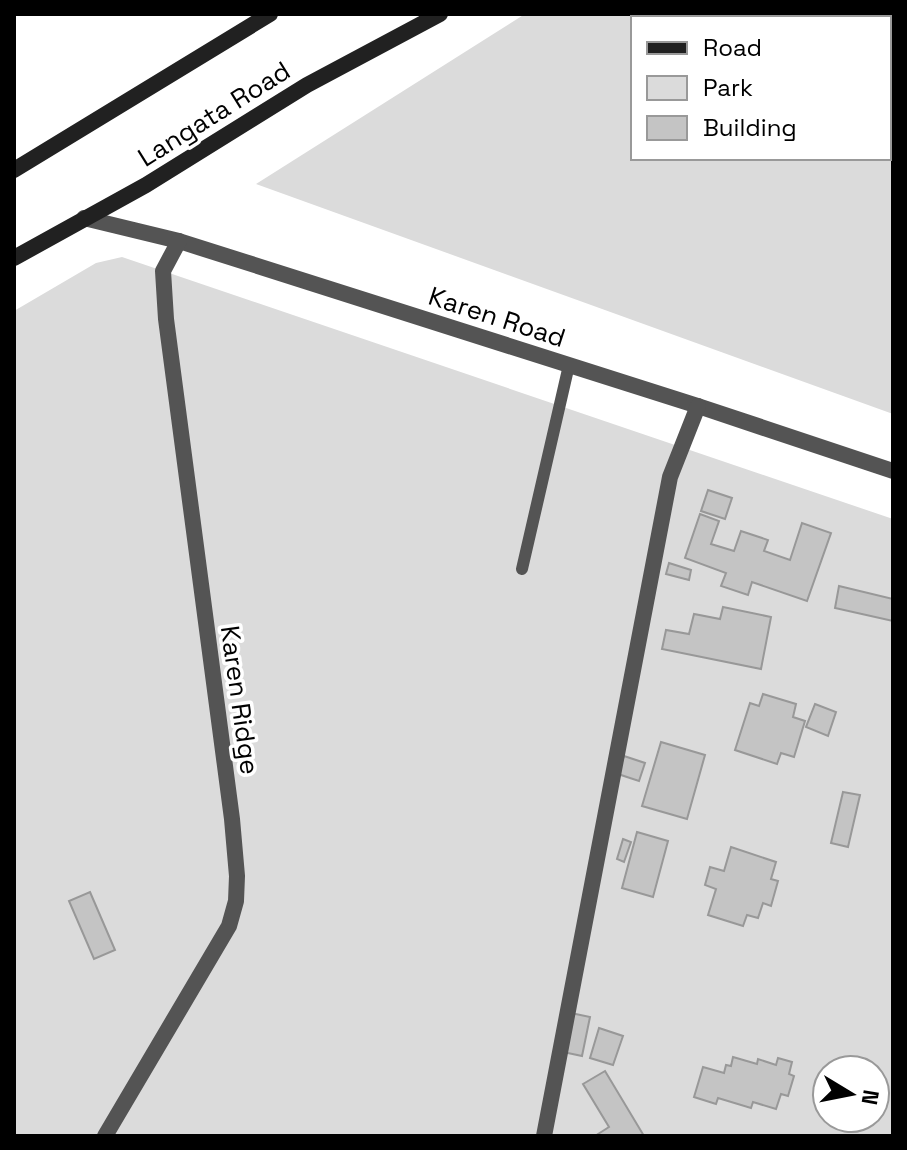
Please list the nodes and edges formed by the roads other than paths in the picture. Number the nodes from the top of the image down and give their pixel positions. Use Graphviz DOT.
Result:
graph roads {
  1 [pos="270,14"];
  2 [pos="440,14"];
  3 [pos="14,170"];
  4 [pos="84,218"];
  5 [pos="179,241"];
  6 [pos="14,258"];
  7 [pos="569,365"];
  8 [pos="698,406"];
  9 [pos="893,471"];
  10 [pos="522,569"];
  11 [pos="105,1136"];
  12 [pos="544,1136"];
  1 -- 3 [label="main road"];
  2 -- 4 [label="main road, Langata Road"];
  4 -- 5 [label="street, Karen Road"];
  4 -- 6 [label="main road, Langata Road"];
  5 -- 7 [label="street, Karen Road"];
  5 -- 11 [label="street, Karen Ridge"];
  7 -- 8 [label="street, Karen Road"];
  7 -- 10 [label="lane"];
  8 -- 9 [label="street, Karen Road"];
  8 -- 12 [label="street"];
}
